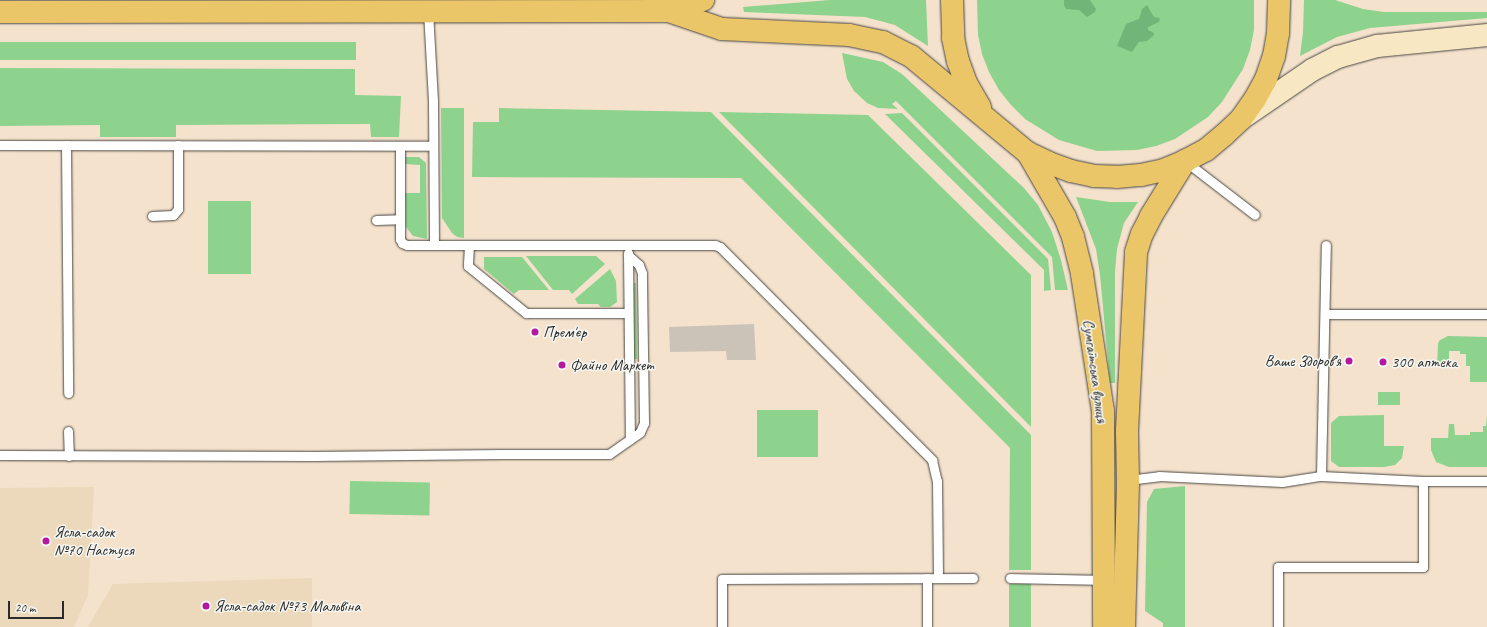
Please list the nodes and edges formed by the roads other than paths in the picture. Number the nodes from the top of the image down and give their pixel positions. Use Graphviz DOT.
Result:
graph roads {
  1 [pos="703,0"];
  2 [pos="952,0"];
  3 [pos="1279,0"];
  4 [pos="467,5"];
  5 [pos="389,6"];
  6 [pos="428,11"];
  7 [pos="668,11"];
  8 [pos="0,12"];
  9 [pos="1487,35"];
  10 [pos="1241,119"];
  11 [pos="992,122"];
  12 [pos="0,145"];
  13 [pos="66,145"];
  14 [pos="178,145"];
  15 [pos="400,146"];
  16 [pos="433,146"];
  17 [pos="1028,152"];
  18 [pos="1186,161"];
  19 [pos="1255,215"];
  20 [pos="152,216"];
  21 [pos="400,219"];
  22 [pos="376,220"];
  23 [pos="434,245"];
  24 [pos="628,245"];
  25 [pos="1326,245"];
  26 [pos="468,246"];
  27 [pos="628,255"];
  28 [pos="628,313"];
  29 [pos="1325,314"];
  30 [pos="1487,314"];
  31 [pos="68,393"];
  32 [pos="68,431"];
  33 [pos="630,440"];
  34 [pos="0,455"];
  35 [pos="69,456"];
  36 [pos="1321,476"];
  37 [pos="1128,480"];
  38 [pos="1423,481"];
  39 [pos="1487,481"];
  40 [pos="927,578"];
  41 [pos="938,578"];
  42 [pos="973,578"];
  43 [pos="1010,578"];
  44 [pos="1104,580"];
  45 [pos="722,627"];
  46 [pos="927,627"];
  47 [pos="1104,627"];
  48 [pos="1124,627"];
  49 [pos="1278,627"];
  1 -- 7 [label="main road"];
  2 -- 11 [label="main road"];
  3 -- 10 [label="main road"];
  4 -- 6 [label="main road"];
  4 -- 7 [label="main road"];
  5 -- 6 [label="main road"];
  5 -- 8 [label="main road"];
  6 -- 16 [label="lane"];
  7 -- 11 [label="main road"];
  9 -- 10 [label="main road"];
  10 -- 18 [label="main road"];
  11 -- 17 [label="main road"];
  12 -- 13 [label="lane"];
  13 -- 14 [label="lane"];
  13 -- 31 [label="lane"];
  14 -- 15 [label="lane"];
  14 -- 20 [label="lane"];
  15 -- 16 [label="lane"];
  15 -- 21 [label="lane"];
  16 -- 23 [label="lane"];
  17 -- 18 [label="main road"];
  17 -- 44 [label="main road, Сумгаїтська вулиця"];
  18 -- 19 [label="lane"];
  18 -- 37 [label="main road, Сумгаїтська вулиця"];
  21 -- 22 [label="lane"];
  21 -- 23 [label="lane"];
  23 -- 26 [label="lane"];
  24 -- 26 [label="lane"];
  24 -- 27 [label="lane"];
  24 -- 41 [label="lane"];
  25 -- 29 [label="lane"];
  26 -- 28 [label="lane"];
  27 -- 28 [label="lane"];
  27 -- 33 [label="lane"];
  28 -- 33 [label="lane"];
  29 -- 30 [label="lane"];
  29 -- 36 [label="lane"];
  32 -- 35 [label="lane"];
  33 -- 35 [label="lane"];
  34 -- 35 [label="lane"];
  36 -- 37 [label="lane"];
  36 -- 38 [label="lane"];
  37 -- 48 [label="main road, Сумгаїтська вулиця"];
  38 -- 39 [label="lane"];
  38 -- 49 [label="lane"];
  40 -- 41 [label="lane"];
  40 -- 45 [label="lane"];
  40 -- 46 [label="lane"];
  41 -- 42 [label="lane"];
  43 -- 44 [label="lane"];
  44 -- 47 [label="main road, Сумгаїтська вулиця"];
}
